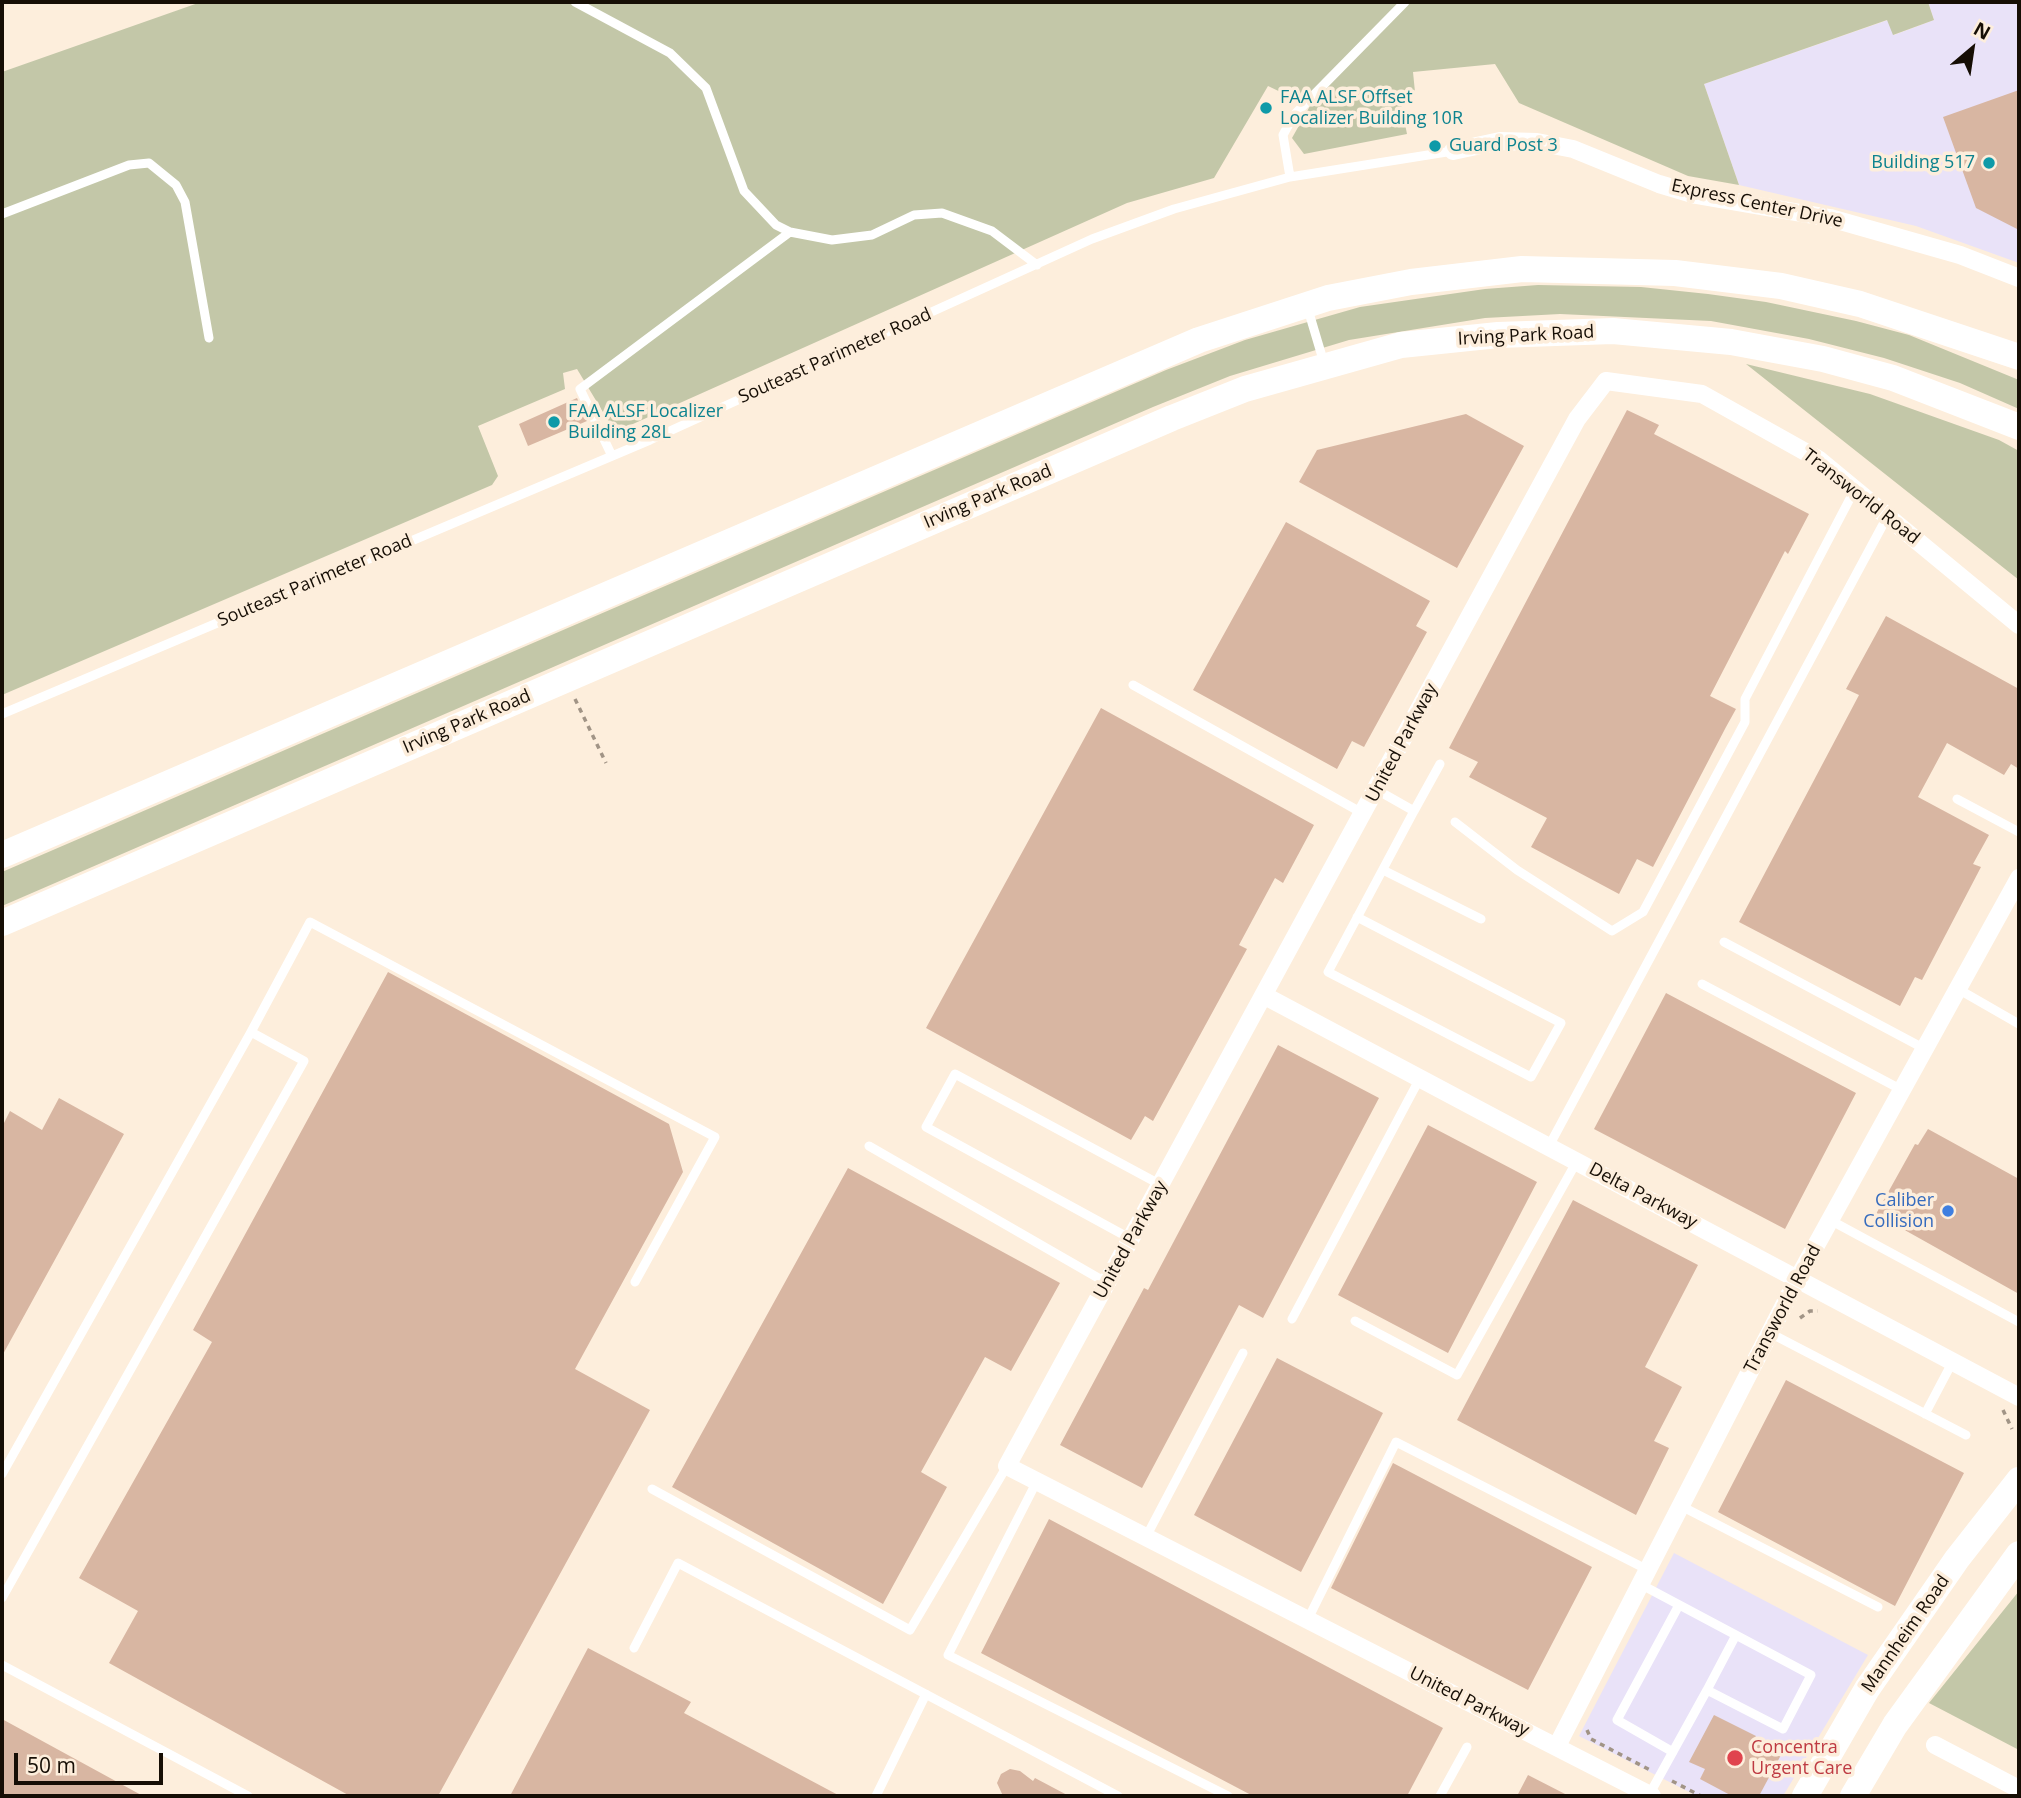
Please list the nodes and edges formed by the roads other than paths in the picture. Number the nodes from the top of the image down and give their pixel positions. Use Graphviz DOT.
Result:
graph roads {
  1 [pos="575,2"];
  2 [pos="1405,2"];
  3 [pos="1454,151"];
  4 [pos="1290,177"];
  5 [pos="2,214"];
  6 [pos="790,232"];
  7 [pos="1037,265"];
  8 [pos="2019,278"];
  9 [pos="1307,304"];
  10 [pos="209,338"];
  11 [pos="2019,357"];
  12 [pos="1325,365"];
  13 [pos="1606,381"];
  14 [pos="2019,428"];
  15 [pos="612,456"];
  16 [pos="1855,489"];
  17 [pos="1887,516"];
  18 [pos="2019,625"];
  19 [pos="1133,685"];
  20 [pos="2,714"];
  21 [pos="1440,764"];
  22 [pos="1377,790"];
  23 [pos="1957,799"];
  24 [pos="1414,811"];
  25 [pos="1364,814"];
  26 [pos="1455,822"];
  27 [pos="2019,832"];
  28 [pos="2,855"];
  29 [pos="1383,870"];
  30 [pos="2019,878"];
  31 [pos="1357,917"];
  32 [pos="1481,919"];
  33 [pos="2,923"];
  34 [pos="1724,942"];
  35 [pos="1702,984"];
  36 [pos="1958,989"];
  37 [pos="1265,996"];
  38 [pos="2018,1019"];
  39 [pos="251,1031"];
  40 [pos="1925,1049"];
  41 [pos="1420,1079"];
  42 [pos="1902,1090"];
  43 [pos="869,1146"];
  44 [pos="1549,1146"];
  45 [pos="1577,1161"];
  46 [pos="1161,1185"];
  47 [pos="1830,1220"];
  48 [pos="1131,1239"];
  49 [pos="1798,1278"];
  50 [pos="635,1282"];
  51 [pos="1107,1283"];
  52 [pos="1292,1319"];
  53 [pos="1355,1321"];
  54 [pos="2019,1322"];
  55 [pos="1778,1337"];
  56 [pos="1242,1353"];
  57 [pos="1953,1361"];
  58 [pos="2019,1397"];
  59 [pos="1925,1414"];
  60 [pos="1966,1435"];
  61 [pos="1007,1466"];
  62 [pos="2,1474"];
  63 [pos="2019,1480"];
  64 [pos="1037,1481"];
  65 [pos="652,1489"];
  66 [pos="1681,1506"];
  67 [pos="1146,1537"];
  68 [pos="2019,1554"];
  69 [pos="1644,1577"];
  70 [pos="2,1598"];
  71 [pos="1679,1605"];
  72 [pos="1878,1608"];
  73 [pos="1308,1619"];
  74 [pos="1736,1635"];
  75 [pos="634,1648"];
  76 [pos="2,1665"];
  77 [pos="1707,1690"];
  78 [pos="926,1694"];
  79 [pos="1935,1745"];
  80 [pos="1556,1746"];
  81 [pos="1467,1747"];
  82 [pos="1673,1752"];
  83 [pos="2019,1790"];
  84 [pos="248,1796"];
  85 [pos="876,1796"];
  86 [pos="1118,1796"];
  87 [pos="1228,1796"];
  88 [pos="1440,1796"];
  89 [pos="1651,1796"];
  90 [pos="1805,1796"];
  91 [pos="1853,1796"];
  1 -- 6 [label="lane"];
  2 -- 4 [label="lane"];
  3 -- 4 [label="lane, Souteast Parimeter Road"];
  3 -- 8 [label="street, Express Center Drive"];
  4 -- 7 [label="lane, Souteast Parimeter Road"];
  5 -- 10 [label="lane"];
  6 -- 7 [label="lane"];
  6 -- 15 [label="lane"];
  7 -- 15 [label="lane, Souteast Parimeter Road"];
  9 -- 11 [label="main road"];
  9 -- 12 [label="lane"];
  9 -- 28 [label="main road"];
  12 -- 14 [label="main road, Irving Park Road"];
  12 -- 33 [label="main road, Irving Park Road"];
  13 -- 16 [label="street, Transworld Road"];
  13 -- 22 [label="street, United Parkway"];
  15 -- 20 [label="lane, Souteast Parimeter Road"];
  16 -- 17 [label="street, Transworld Road"];
  16 -- 26 [label="lane"];
  17 -- 18 [label="street, Transworld Road"];
  17 -- 44 [label="lane"];
  19 -- 25 [label="lane"];
  21 -- 24 [label="lane"];
  22 -- 24 [label="lane"];
  22 -- 25 [label="street, United Parkway"];
  23 -- 27 [label="lane"];
  24 -- 29 [label="lane"];
  25 -- 37 [label="street, United Parkway"];
  29 -- 31 [label="lane"];
  29 -- 32 [label="lane"];
  30 -- 36 [label="street, Transworld Road"];
  31 -- 31 [label="lane"];
  34 -- 40 [label="lane"];
  35 -- 42 [label="lane"];
  36 -- 38 [label="lane"];
  36 -- 40 [label="street, Transworld Road"];
  37 -- 41 [label="street, Delta Parkway"];
  37 -- 46 [label="street, United Parkway"];
  39 -- 50 [label="lane"];
  39 -- 62 [label="lane"];
  39 -- 70 [label="lane"];
  40 -- 42 [label="street, Transworld Road"];
  41 -- 44 [label="street, Delta Parkway"];
  41 -- 52 [label="lane"];
  42 -- 47 [label="street, Transworld Road"];
  43 -- 51 [label="lane"];
  44 -- 45 [label="street, Delta Parkway"];
  45 -- 49 [label="street, Delta Parkway"];
  45 -- 53 [label="lane"];
  46 -- 48 [label="street, United Parkway"];
  46 -- 48 [label="lane"];
  47 -- 49 [label="street, Transworld Road"];
  47 -- 54 [label="lane"];
  48 -- 51 [label="street, United Parkway"];
  49 -- 55 [label="street, Transworld Road"];
  49 -- 57 [label="street, Delta Parkway"];
  51 -- 61 [label="street, United Parkway"];
  55 -- 59 [label="lane"];
  55 -- 66 [label="street, Transworld Road"];
  56 -- 67 [label="lane"];
  57 -- 58 [label="street, Delta Parkway"];
  57 -- 59 [label="lane"];
  59 -- 60 [label="lane"];
  61 -- 64 [label="street, United Parkway"];
  61 -- 65 [label="lane"];
  63 -- 90 [label="main road, Mannheim Road"];
  64 -- 67 [label="street, United Parkway"];
  64 -- 87 [label="lane"];
  66 -- 69 [label="street, Transworld Road"];
  66 -- 72 [label="lane"];
  67 -- 73 [label="street, United Parkway"];
  68 -- 91 [label="main road"];
  69 -- 71 [label="lane"];
  69 -- 73 [label="lane"];
  69 -- 80 [label="street, Transworld Road"];
  71 -- 74 [label="lane"];
  71 -- 82 [label="lane"];
  73 -- 80 [label="street, United Parkway"];
  74 -- 77 [label="lane"];
  74 -- 77 [label="lane"];
  75 -- 78 [label="lane"];
  76 -- 84 [label="lane"];
  77 -- 82 [label="lane"];
  78 -- 85 [label="lane"];
  78 -- 86 [label="lane"];
  79 -- 83 [label="street"];
  80 -- 89 [label="street, United Parkway"];
  81 -- 88 [label="lane"];
  82 -- 89 [label="lane"];
}
